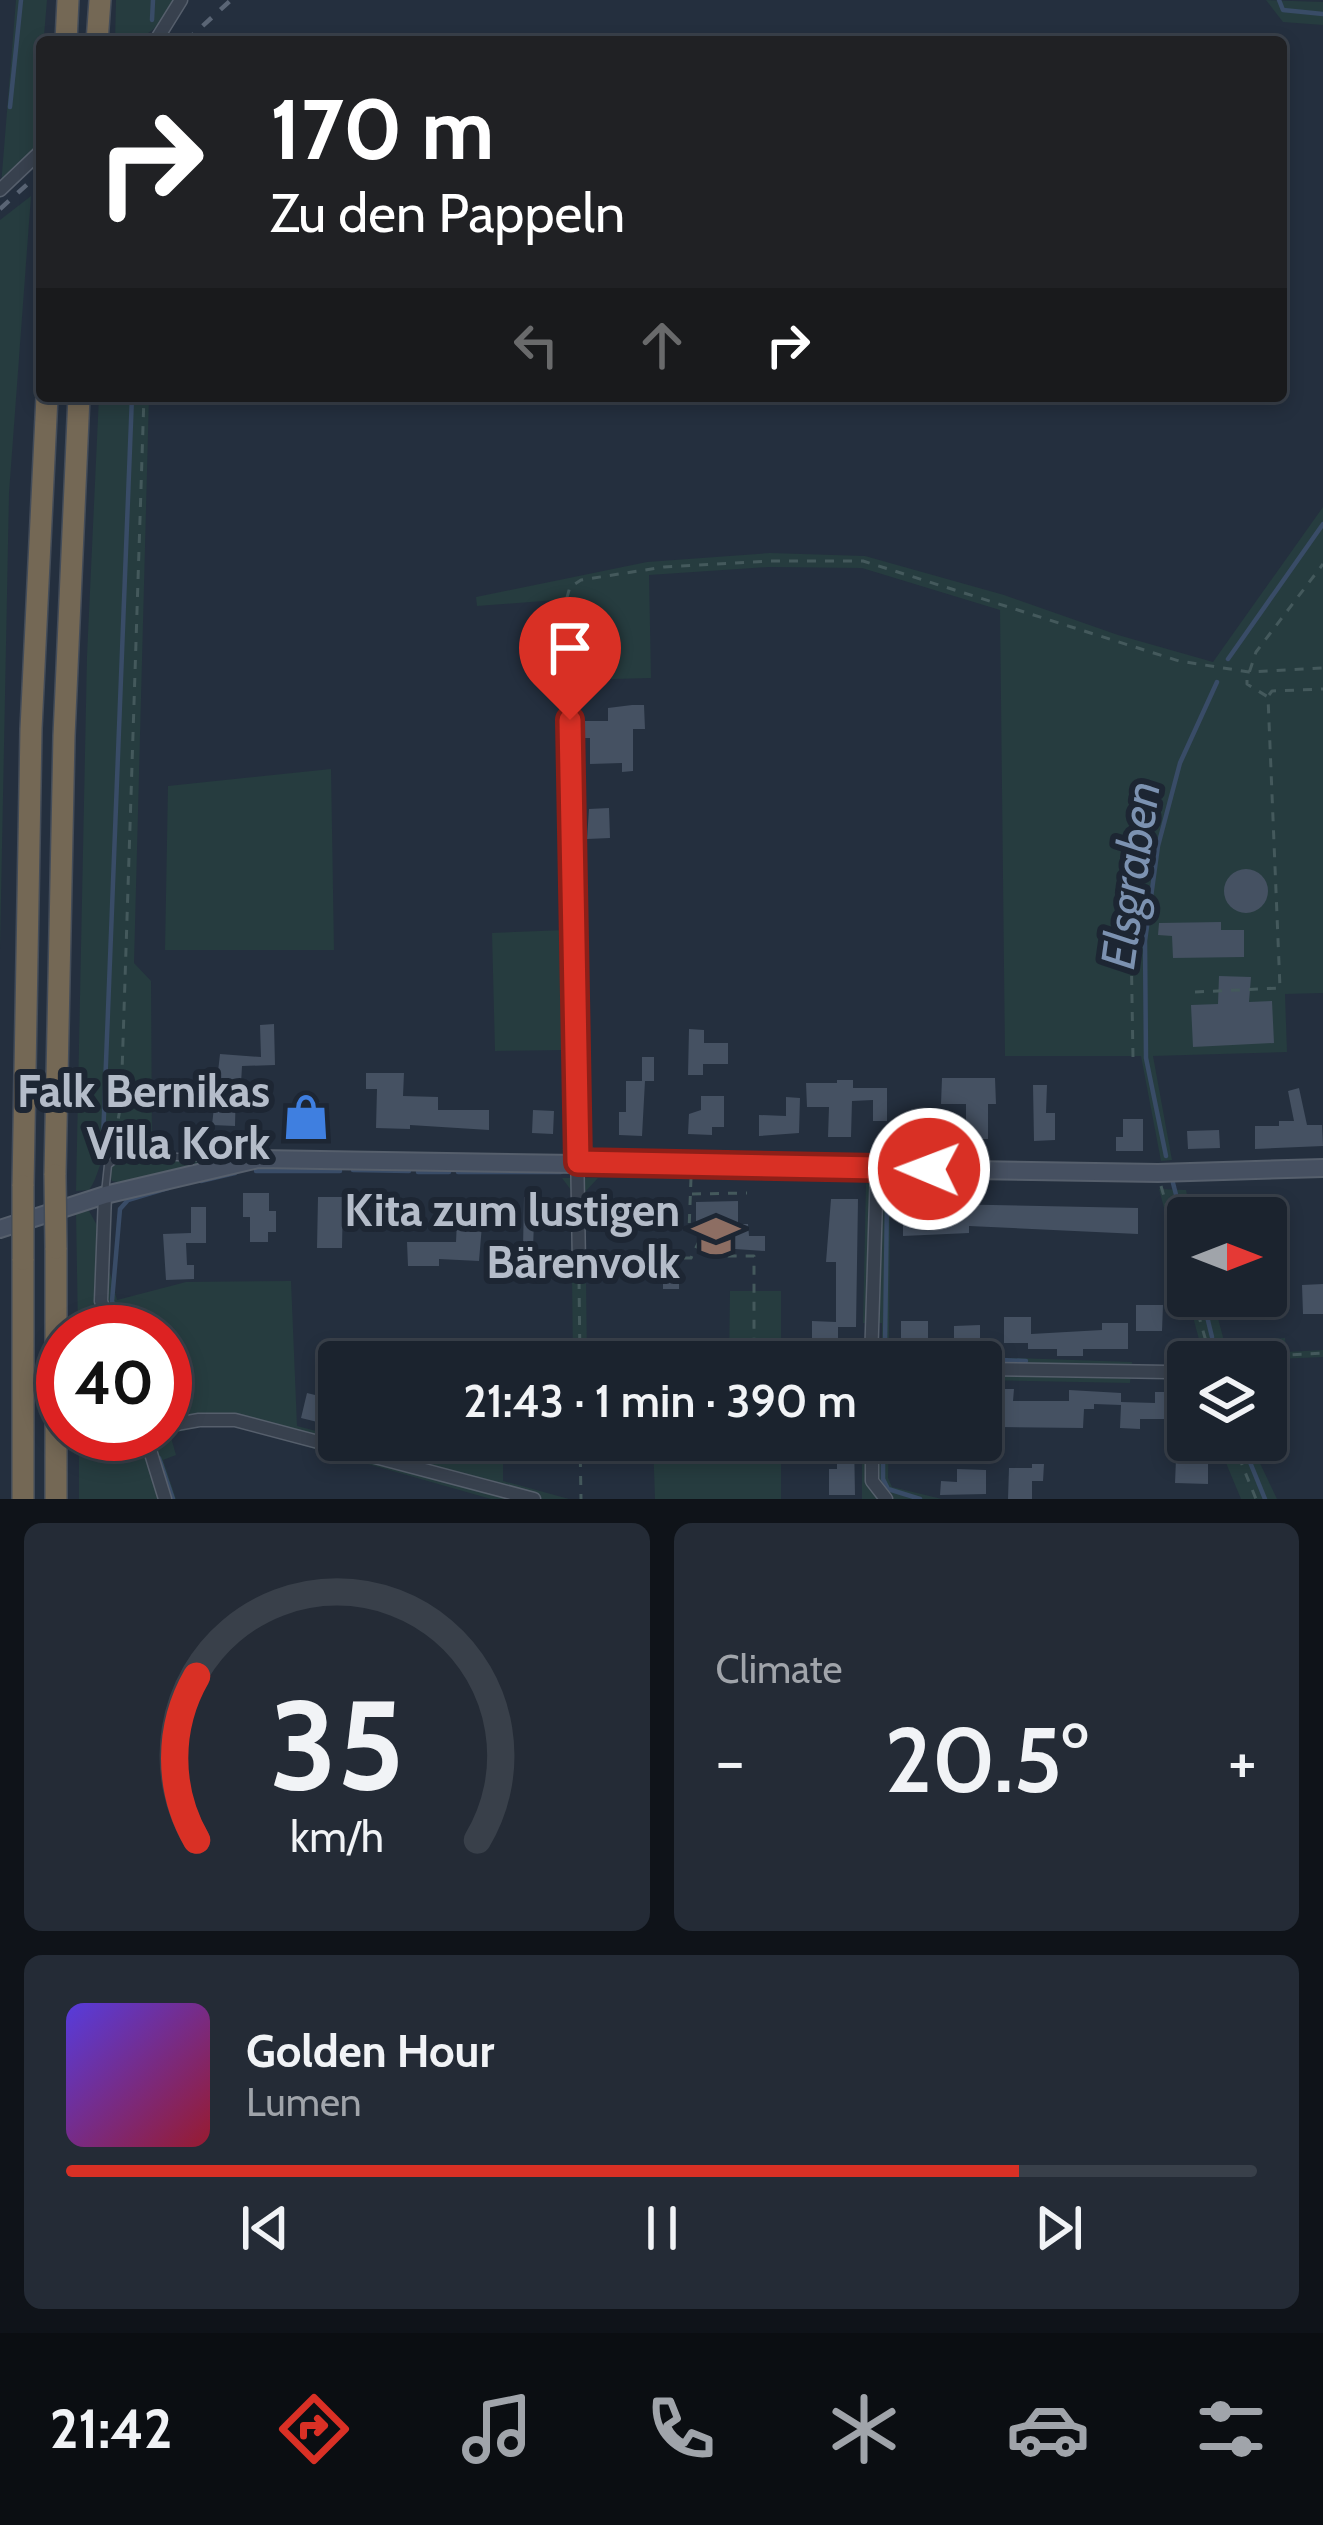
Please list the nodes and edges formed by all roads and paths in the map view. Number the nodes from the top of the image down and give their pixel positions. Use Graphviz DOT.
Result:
graph roads {
  1 [pos="68,0"];
  2 [pos="100,0"];
  3 [pos="181,0"];
  4 [pos="66,36"];
  5 [pos="97,36"];
  6 [pos="159,36"];
  7 [pos="36,157"];
  8 [pos="0,190"];
  9 [pos="46,402"];
  10 [pos="79,402"];
  11 [pos="144,402"];
  12 [pos="1323,564"];
  13 [pos="1323,668"];
  14 [pos="1249,672"];
  15 [pos="1323,688"];
  16 [pos="1268,697"];
  17 [pos="570,720"];
  18 [pos="1144,868"];
  19 [pos="1195,992"];
  20 [pos="1133,1057"];
  21 [pos="258,1159"];
  22 [pos="578,1162"];
  23 [pos="691,1164"];
  24 [pos="108,1165"];
  25 [pos="877,1168"];
  26 [pos="1323,1168"];
  27 [pos="1157,1172"];
  28 [pos="747,1193"];
  29 [pos="690,1194"];
  30 [pos="105,1195"];
  31 [pos="1167,1207"];
  32 [pos="0,1229"];
  33 [pos="704,1231"];
  34 [pos="684,1258"];
  35 [pos="579,1266"];
  36 [pos="102,1305"];
  37 [pos="580,1341"];
  38 [pos="754,1341"];
  39 [pos="872,1341"];
  40 [pos="1323,1354"];
  41 [pos="1287,1355"];
  42 [pos="1002,1369"];
  43 [pos="1167,1372"];
  44 [pos="192,1421"];
  45 [pos="153,1461"];
  46 [pos="580,1461"];
  47 [pos="872,1461"];
  48 [pos="1241,1461"];
  49 [pos="23,1499"];
  50 [pos="56,1499"];
  51 [pos="165,1499"];
  52 [pos="534,1499"];
  53 [pos="580,1499"];
  54 [pos="886,1499"];
  55 [pos="1256,1499"];
  1 -- 4 [label="highway"];
  2 -- 5 [label="highway"];
  3 -- 6 [label="street"];
  7 -- 8 [label="street"];
  9 -- 49 [label="highway, bridge"];
  10 -- 50 [label="highway, bridge"];
  11 -- 24 [label="path"];
  12 -- 14 [label="path"];
  13 -- 14 [label="path"];
  14 -- 16 [label="path"];
  14 -- 17 [label="path"];
  15 -- 16 [label="path"];
  16 -- 19 [label="path"];
  17 -- 22 [label="street"];
  18 -- 20 [label="path"];
  21 -- 22 [label="street"];
  21 -- 24 [label="lane"];
  21 -- 30 [label="street"];
  22 -- 23 [label="street"];
  22 -- 35 [label="street"];
  23 -- 25 [label="street"];
  23 -- 29 [label="path"];
  24 -- 30 [label="lane"];
  25 -- 27 [label="street"];
  25 -- 39 [label="street"];
  26 -- 27 [label="street"];
  27 -- 31 [label="path"];
  28 -- 29 [label="path"];
  29 -- 33 [label="path"];
  30 -- 32 [label="street"];
  30 -- 36 [label="street"];
  33 -- 34 [label="path"];
  33 -- 38 [label="path"];
  35 -- 37 [label="path"];
  40 -- 41 [label="path"];
  42 -- 43 [label="street"];
  44 -- 52 [label="street"];
  45 -- 51 [label="street"];
  46 -- 53 [label="path"];
  47 -- 54 [label="street"];
  48 -- 55 [label="path"];
}
